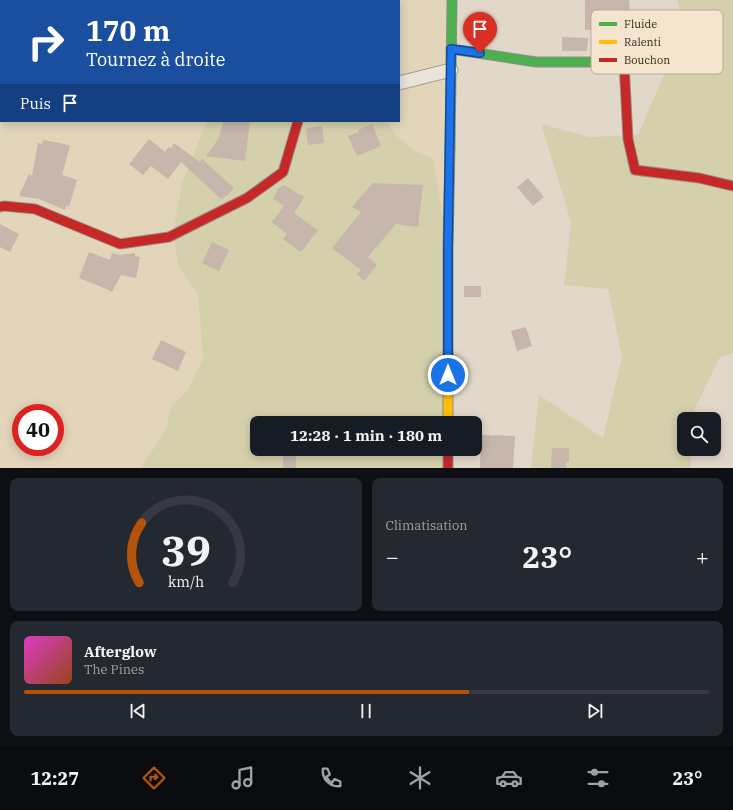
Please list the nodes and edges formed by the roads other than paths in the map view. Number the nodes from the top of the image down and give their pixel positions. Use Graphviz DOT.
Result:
graph roads {
  1 [pos="452,0"];
  2 [pos="451,49"];
  3 [pos="591,62"];
  4 [pos="451,70"];
  5 [pos="625,74"];
  6 [pos="400,83"];
  7 [pos="298,122"];
  8 [pos="733,186"];
  9 [pos="0,207"];
  10 [pos="448,416"];
  11 [pos="448,456"];
  12 [pos="448,468"];
  1 -- 2 [label="street"];
  2 -- 3 [label="street"];
  2 -- 4 [label="street"];
  4 -- 6 [label="street"];
  4 -- 10 [label="street"];
  5 -- 8 [label="street"];
  7 -- 9 [label="street"];
  11 -- 12 [label="street"];
}
